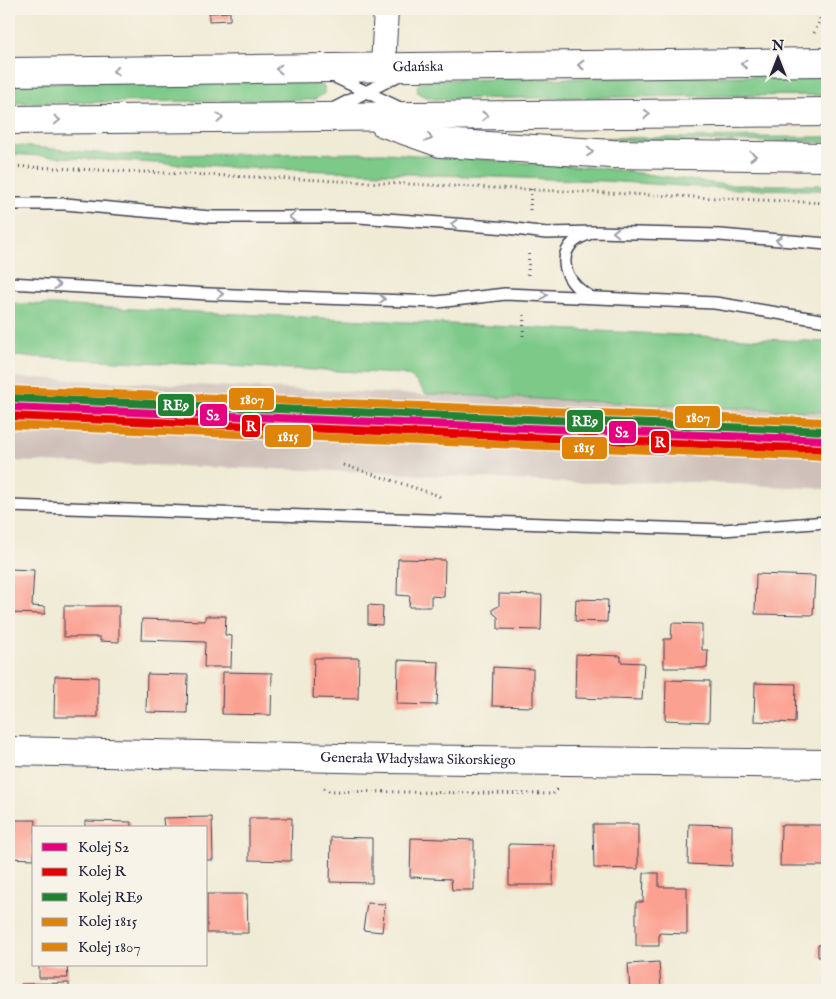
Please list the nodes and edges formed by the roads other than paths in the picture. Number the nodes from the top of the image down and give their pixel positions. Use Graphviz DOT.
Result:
graph roads {
  1 [pos="386,9"];
  2 [pos="827,62"];
  3 [pos="383,66"];
  4 [pos="416,66"];
  5 [pos="316,68"];
  6 [pos="9,72"];
  7 [pos="366,104"];
  8 [pos="827,112"];
  9 [pos="9,120"];
  10 [pos="827,157"];
  11 [pos="9,204"];
  12 [pos="595,232"];
  13 [pos="827,244"];
  14 [pos="9,283"];
  15 [pos="592,298"];
  16 [pos="827,321"];
  17 [pos="9,506"];
  18 [pos="827,522"];
  19 [pos="9,751"];
  20 [pos="827,764"];
  1 -- 3 [label="street"];
  2 -- 4 [label="main road, Gdańska, one-way"];
  3 -- 4 [label="main road, Gdańska"];
  3 -- 5 [label="main road, Gdańska"];
  4 -- 7 [label="lane"];
  5 -- 6 [label="main road, Gdańska, one-way"];
  5 -- 7 [label="lane"];
  7 -- 8 [label="main road, one-way"];
  9 -- 7 [label="main road, one-way"];
  7 -- 10 [label="main road, one-way"];
  12 -- 11 [label="lane, one-way"];
  13 -- 12 [label="lane, one-way"];
  12 -- 15 [label="lane"];
  14 -- 15 [label="lane, one-way"];
  15 -- 16 [label="lane"];
  17 -- 18 [label="lane"];
  19 -- 20 [label="main road, Generała Władysława Sikorskiego"];
}
